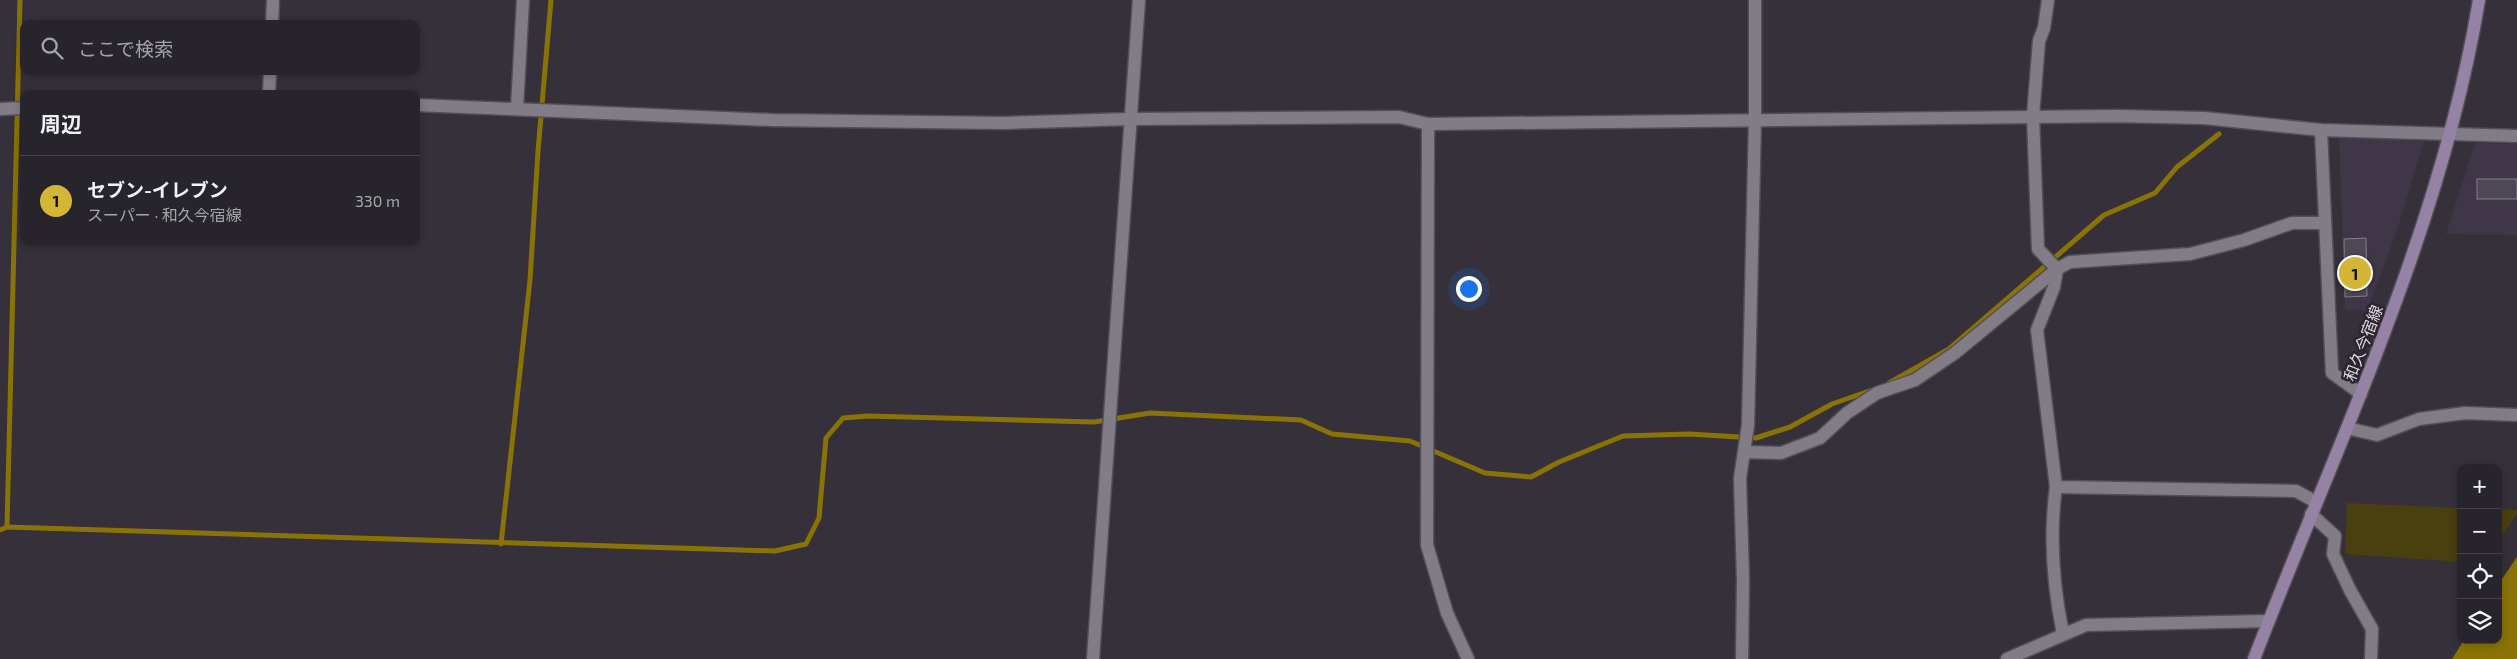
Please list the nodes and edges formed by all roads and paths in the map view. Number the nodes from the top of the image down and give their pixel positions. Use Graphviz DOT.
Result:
graph roads {
  1 [pos="273,0"];
  2 [pos="523,0"];
  3 [pos="1139,0"];
  4 [pos="1756,0"];
  5 [pos="2048,0"];
  6 [pos="2479,0"];
  7 [pos="272,20"];
  8 [pos="270,75"];
  9 [pos="270,90"];
  10 [pos="420,105"];
  11 [pos="20,108"];
  12 [pos="517,108"];
  13 [pos="0,109"];
  14 [pos="2033,116"];
  15 [pos="1130,119"];
  16 [pos="1754,120"];
  17 [pos="1428,124"];
  18 [pos="2321,130"];
  19 [pos="2450,134"];
  20 [pos="2517,136"];
  21 [pos="2324,223"];
  22 [pos="2056,269"];
  23 [pos="2361,394"];
  24 [pos="2517,415"];
  25 [pos="2347,428"];
  26 [pos="1745,452"];
  27 [pos="2056,487"];
  28 [pos="2314,508"];
  29 [pos="2268,621"];
  30 [pos="2063,634"];
  31 [pos="1093,659"];
  32 [pos="1468,659"];
  33 [pos="1742,659"];
  34 [pos="2007,659"];
  35 [pos="2254,659"];
  36 [pos="2371,659"];
  1 -- 7 [label="street"];
  2 -- 12 [label="street"];
  3 -- 15 [label="street"];
  4 -- 16 [label="street"];
  5 -- 14 [label="street"];
  6 -- 19 [label="main road, 和久今宿線"];
  8 -- 9 [label="street"];
  10 -- 12 [label="street"];
  11 -- 13 [label="street"];
  12 -- 15 [label="street"];
  14 -- 16 [label="street"];
  14 -- 18 [label="street"];
  14 -- 22 [label="street"];
  15 -- 17 [label="street"];
  15 -- 31 [label="street"];
  16 -- 17 [label="street"];
  16 -- 26 [label="street"];
  17 -- 32 [label="street"];
  18 -- 19 [label="street"];
  18 -- 21 [label="street"];
  19 -- 20 [label="street"];
  19 -- 23 [label="main road, 和久今宿線"];
  21 -- 22 [label="street"];
  21 -- 23 [label="street"];
  22 -- 26 [label="street"];
  22 -- 27 [label="street"];
  23 -- 25 [label="main road, 和久今宿線"];
  24 -- 25 [label="street"];
  25 -- 28 [label="main road, 和久今宿線"];
  26 -- 33 [label="street"];
  27 -- 28 [label="street"];
  27 -- 30 [label="street"];
  28 -- 29 [label="main road, 和久今宿線"];
  28 -- 36 [label="street"];
  29 -- 30 [label="street"];
  29 -- 35 [label="main road, 和久今宿線"];
  30 -- 34 [label="street"];
}
